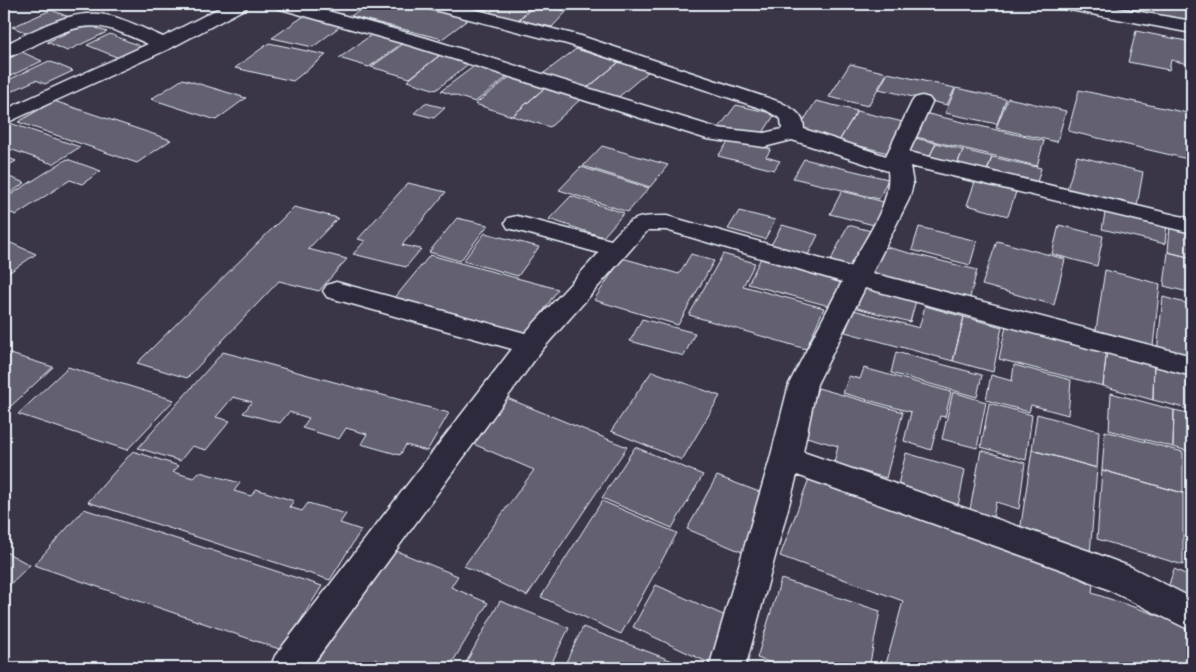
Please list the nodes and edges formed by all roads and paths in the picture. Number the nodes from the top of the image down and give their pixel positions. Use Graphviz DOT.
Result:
graph roads {
  1 [pos="240,4"];
  2 [pos="283,4"];
  3 [pos="432,4"];
  4 [pos="1065,4"];
  5 [pos="1192,27"];
  6 [pos="4,32"];
  7 [pos="28,42"];
  8 [pos="164,44"];
  9 [pos="4,52"];
  10 [pos="922,102"];
  11 [pos="4,118"];
  12 [pos="793,133"];
  13 [pos="898,162"];
  14 [pos="517,223"];
  15 [pos="1192,226"];
  16 [pos="615,249"];
  17 [pos="857,278"];
  18 [pos="336,290"];
  19 [pos="531,344"];
  20 [pos="1192,366"];
  21 [pos="786,459"];
  22 [pos="1192,615"];
  23 [pos="288,668"];
  24 [pos="727,668"];
  1 -- 8 [label="street"];
  2 -- 12 [label="street"];
  3 -- 12 [label="street"];
  4 -- 5 [label="street"];
  6 -- 7 [label="street"];
  7 -- 8 [label="street"];
  7 -- 9 [label="street"];
  8 -- 11 [label="street"];
  10 -- 13 [label="street"];
  12 -- 13 [label="street"];
  13 -- 15 [label="street"];
  13 -- 17 [label="street"];
  14 -- 16 [label="street"];
  16 -- 17 [label="street"];
  16 -- 19 [label="street"];
  17 -- 20 [label="street"];
  17 -- 21 [label="street"];
  18 -- 19 [label="street"];
  19 -- 23 [label="street"];
  21 -- 22 [label="street"];
  21 -- 24 [label="street"];
}
